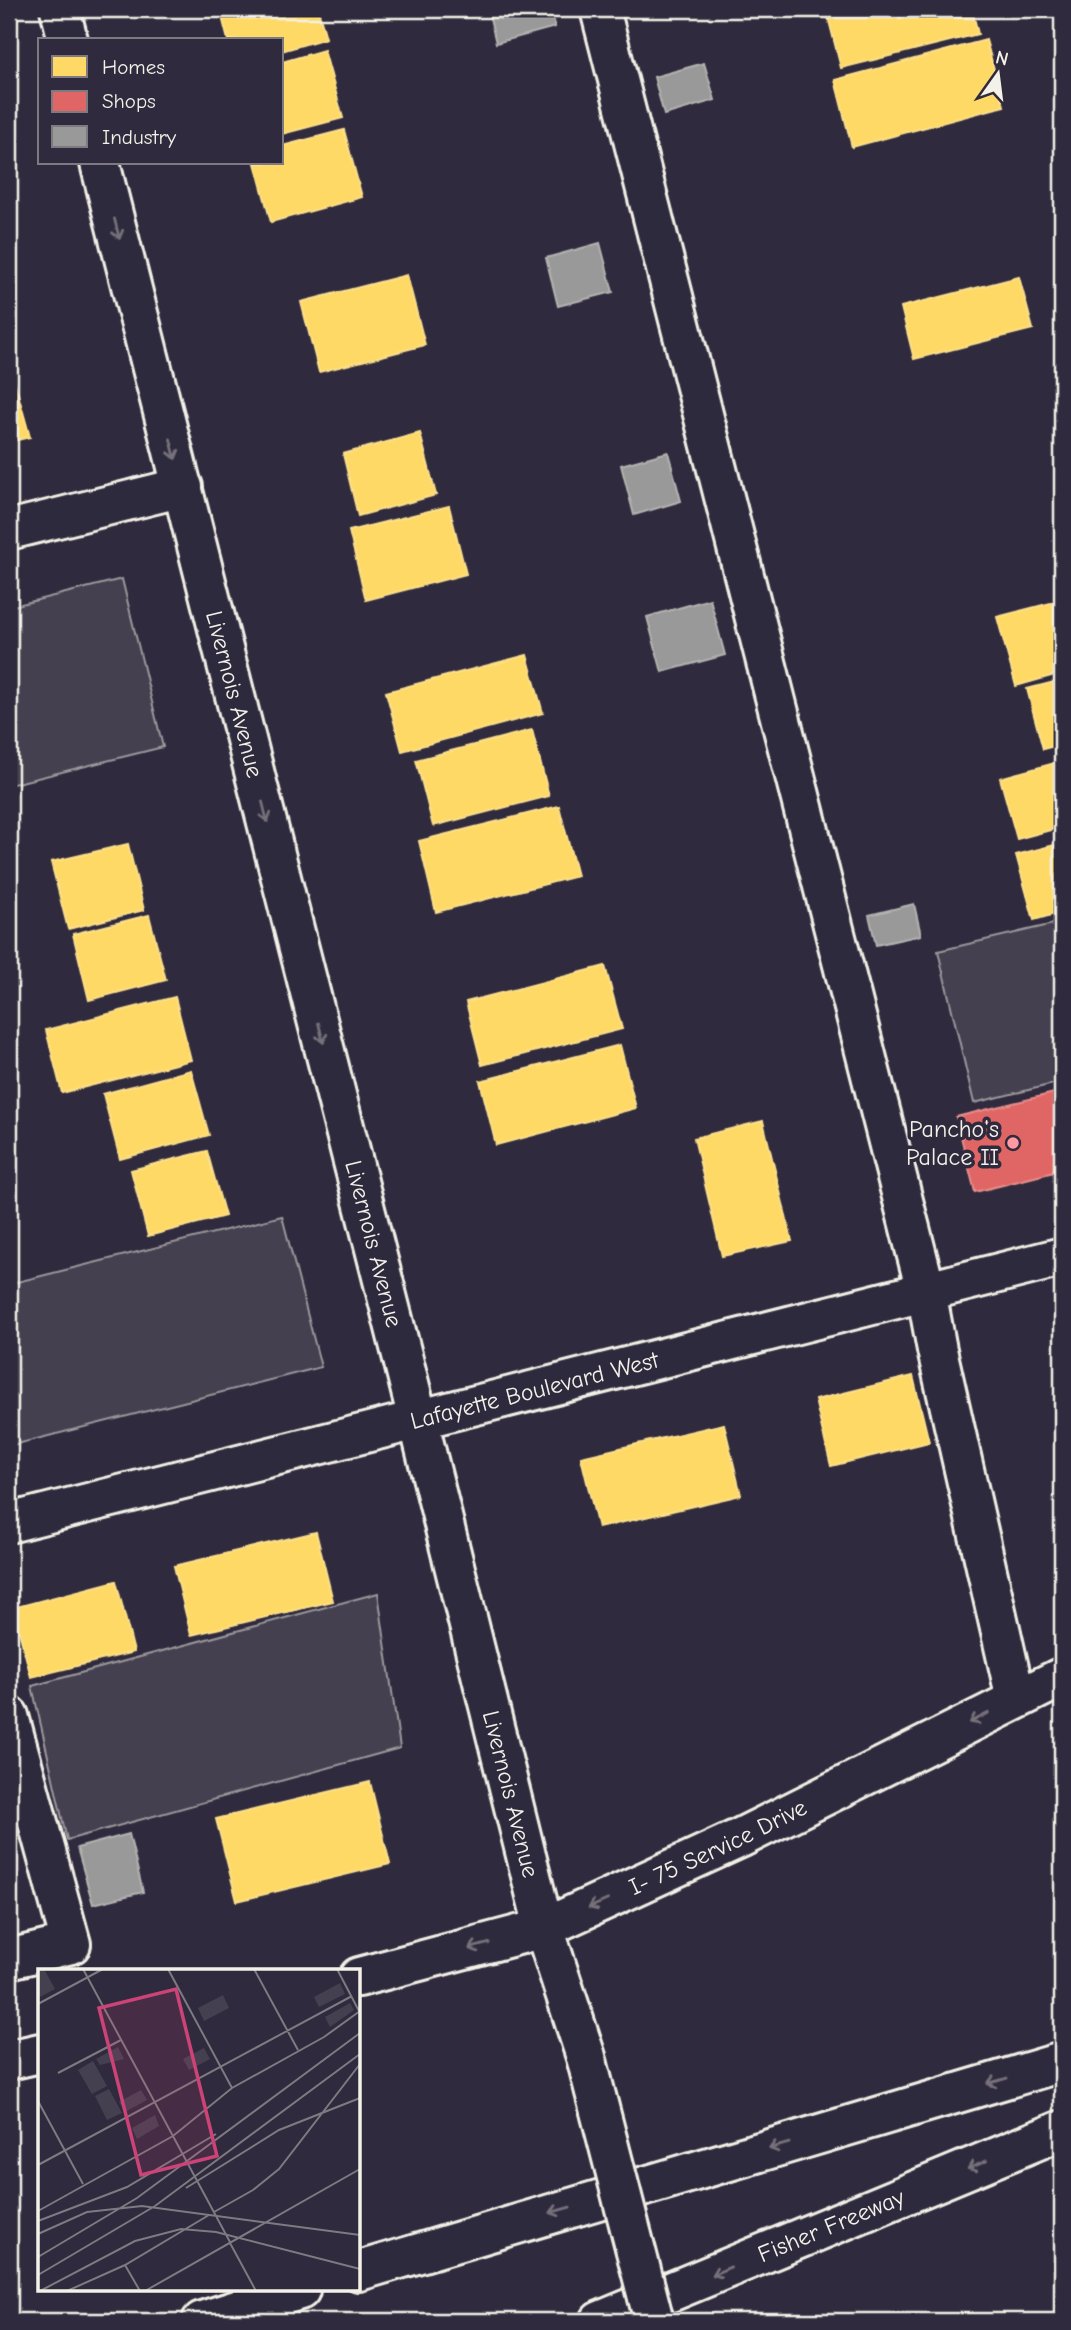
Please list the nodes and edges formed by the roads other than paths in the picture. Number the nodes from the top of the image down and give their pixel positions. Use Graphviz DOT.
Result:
graph roads {
  1 [pos="60,9"];
  2 [pos="600,9"];
  3 [pos="67,38"];
  4 [pos="100,164"];
  5 [pos="183,487"];
  6 [pos="9,530"];
  7 [pos="1062,1257"];
  8 [pos="926,1291"];
  9 [pos="418,1419"];
  10 [pos="9,1523"];
  11 [pos="1062,1677"];
  12 [pos="1016,1699"];
  13 [pos="9,1716"];
  14 [pos="544,1928"];
  15 [pos="9,1959"];
  16 [pos="360,1977"];
  17 [pos="38,2053"];
  18 [pos="9,2060"];
  19 [pos="1062,2062"];
  20 [pos="1062,2130"];
  21 [pos="360,2271"];
  22 [pos="294,2292"];
  23 [pos="202,2321"];
  24 [pos="600,2321"];
  25 [pos="654,2321"];
  1 -- 3 [label="main road"];
  2 -- 8 [label="main road"];
  4 -- 5 [label="main road, Livernois Avenue, one-way"];
  5 -- 6 [label="main road"];
  5 -- 9 [label="main road, Livernois Avenue, one-way"];
  7 -- 8 [label="main road, Lafayette Boulevard West"];
  8 -- 9 [label="main road, Lafayette Boulevard West"];
  8 -- 12 [label="main road"];
  9 -- 10 [label="main road, Lafayette Boulevard West"];
  9 -- 14 [label="main road, Livernois Avenue"];
  11 -- 12 [label="main road, I- 75 Service Drive"];
  12 -- 14 [label="main road, I- 75 Service Drive, one-way"];
  13 -- 15 [label="main road"];
  14 -- 16 [label="main road, I- 75 Service Drive, one-way"];
  14 -- 25 [label="main road, Livernois Avenue, bridge"];
  17 -- 18 [label="main road"];
  19 -- 21 [label="main road, one-way"];
  20 -- 24 [label="main road, Fisher Freeway, one-way"];
  22 -- 23 [label="main road"];
}
